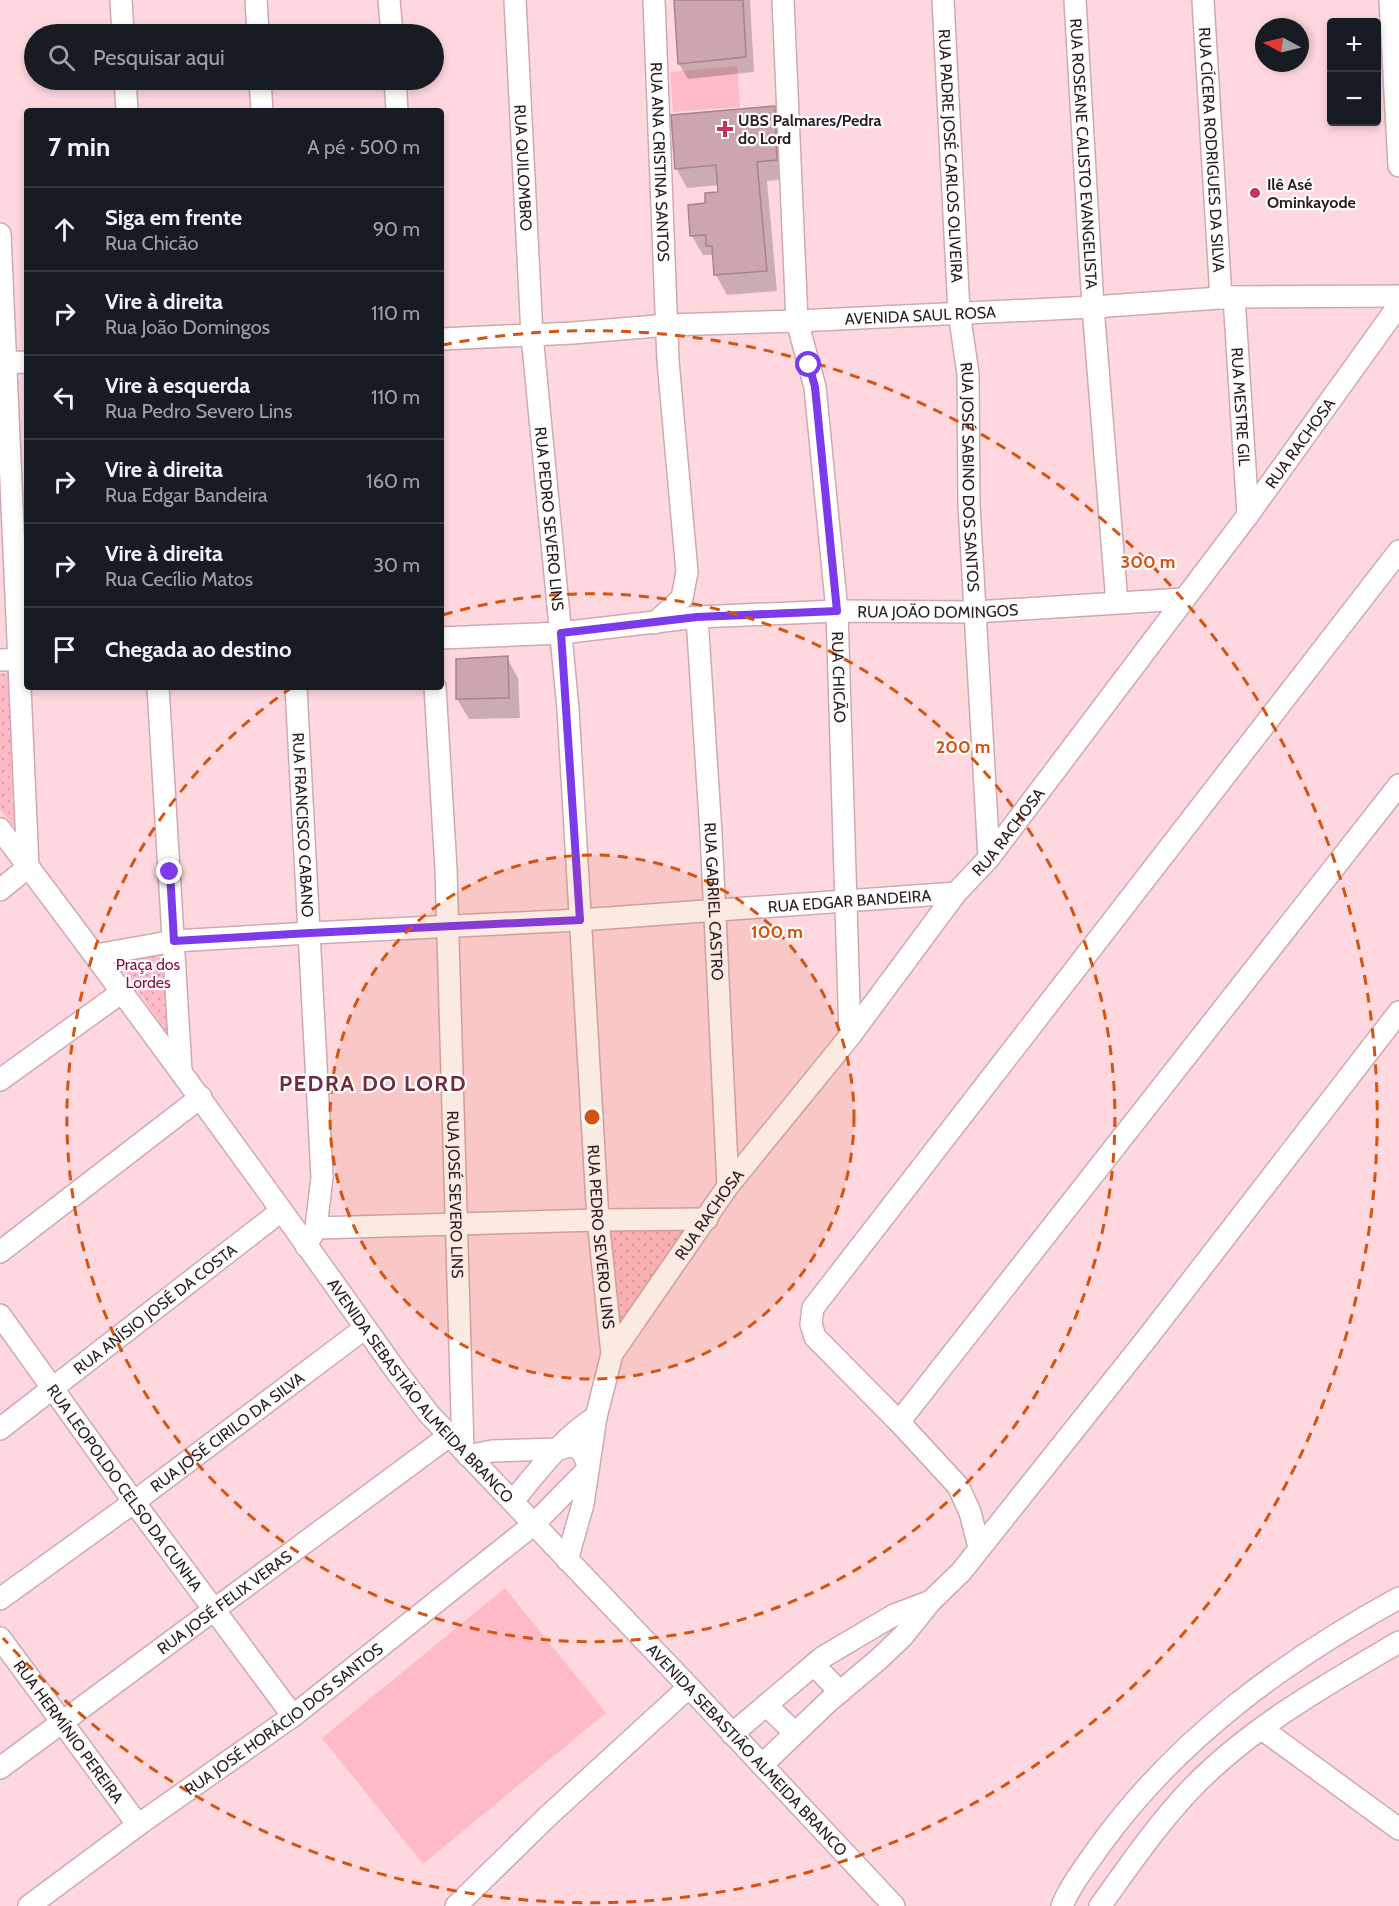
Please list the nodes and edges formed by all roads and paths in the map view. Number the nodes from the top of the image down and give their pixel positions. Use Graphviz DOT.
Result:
graph roads {
  1 [pos="121,0"];
  2 [pos="256,0"];
  3 [pos="389,0"];
  4 [pos="515,0"];
  5 [pos="654,0"];
  6 [pos="783,0"];
  7 [pos="943,0"];
  8 [pos="1075,0"];
  9 [pos="1203,0"];
  10 [pos="1390,0"];
  11 [pos="122,24"];
  12 [pos="257,24"];
  13 [pos="391,24"];
  14 [pos="126,90"];
  15 [pos="261,90"];
  16 [pos="396,90"];
  17 [pos="127,108"];
  18 [pos="262,108"];
  19 [pos="397,108"];
  20 [pos="1399,166"];
  21 [pos="0,234"];
  22 [pos="1399,296"];
  23 [pos="1228,298"];
  24 [pos="1399,305"];
  25 [pos="1093,307"];
  26 [pos="959,312"];
  27 [pos="797,321"];
  28 [pos="668,325"];
  29 [pos="532,335"];
  30 [pos="444,339"];
  31 [pos="24,362"];
  32 [pos="3,363"];
  33 [pos="1248,515"];
  34 [pos="1399,551"];
  35 [pos="1183,599"];
  36 [pos="1117,603"];
  37 [pos="837,611"];
  38 [pos="975,612"];
  39 [pos="697,617"];
  40 [pos="655,622"];
  41 [pos="561,633"];
  42 [pos="444,638"];
  43 [pos="15,659"];
  44 [pos="158,690"];
  45 [pos="297,690"];
  46 [pos="435,690"];
  47 [pos="1399,785"];
  48 [pos="0,829"];
  49 [pos="989,858"];
  50 [pos="28,867"];
  51 [pos="0,890"];
  52 [pos="956,893"];
  53 [pos="845,902"];
  54 [pos="715,910"];
  55 [pos="580,920"];
  56 [pos="446,926"];
  57 [pos="310,933"];
  58 [pos="174,941"];
  59 [pos="96,955"];
  60 [pos="122,992"];
  61 [pos="1399,1012"];
  62 [pos="850,1036"];
  63 [pos="181,1071"];
  64 [pos="0,1080"];
  65 [pos="201,1097"];
  66 [pos="728,1186"];
  67 [pos="281,1211"];
  68 [pos="707,1219"];
  69 [pos="598,1220"];
  70 [pos="457,1224"];
  71 [pos="311,1237"];
  72 [pos="0,1252"];
  73 [pos="0,1315"];
  74 [pos="365,1328"];
  75 [pos="612,1354"];
  76 [pos="53,1387"];
  77 [pos="596,1417"];
  78 [pos="899,1422"];
  79 [pos="0,1428"];
  80 [pos="460,1448"];
  81 [pos="560,1449"];
  82 [pos="588,1469"];
  83 [pos="513,1501"];
  84 [pos="134,1502"];
  85 [pos="534,1524"];
  86 [pos="979,1547"];
  87 [pos="567,1560"];
  88 [pos="1399,1598"];
  89 [pos="0,1599"];
  90 [pos="931,1601"];
  91 [pos="215,1610"];
  92 [pos="0,1638"];
  93 [pos="1399,1642"];
  94 [pos="814,1665"];
  95 [pos="689,1687"];
  96 [pos="840,1692"];
  97 [pos="766,1705"];
  98 [pos="293,1716"];
  99 [pos="63,1723"];
  100 [pos="1262,1729"];
  101 [pos="795,1733"];
  102 [pos="732,1734"];
  103 [pos="762,1765"];
  104 [pos="0,1768"];
  105 [pos="138,1824"];
  106 [pos="1399,1829"];
  107 [pos="888,1903"];
  108 [pos="29,1906"];
  109 [pos="456,1906"];
  110 [pos="1062,1906"];
  111 [pos="1100,1906"];
  1 -- 11 [label="street"];
  2 -- 12 [label="street"];
  3 -- 13 [label="street"];
  4 -- 29 [label="street, RUA QUILOMBRO"];
  5 -- 28 [label="street, RUA ANA CRISTINA SANTOS"];
  6 -- 27 [label="street, RUA CHICÃO"];
  7 -- 26 [label="street, RUA PADRE JOSÉ CARLOS OLIVEIRA"];
  8 -- 25 [label="street, RUA ROSEANE CALISTO EVANGELISTA"];
  9 -- 23 [label="street, RUA CÍCERA RODRIGUES DA SILVA"];
  10 -- 20 [label="street"];
  14 -- 17 [label="street"];
  15 -- 18 [label="street"];
  16 -- 19 [label="street"];
  21 -- 32 [label="street"];
  22 -- 23 [label="street, AVENIDA SAUL ROSA"];
  23 -- 25 [label="street, AVENIDA SAUL ROSA"];
  23 -- 33 [label="street, RUA MESTRE GIL"];
  24 -- 33 [label="street, RUA RACHOSA"];
  25 -- 26 [label="street, AVENIDA SAUL ROSA"];
  25 -- 36 [label="street, RUA ROSEANE CALISTO EVANGELISTA"];
  26 -- 27 [label="street, AVENIDA SAUL ROSA"];
  26 -- 38 [label="street, RUA JOSÉ SABINO DOS SANTOS"];
  27 -- 28 [label="street, AVENIDA SAUL ROSA"];
  27 -- 37 [label="street, RUA CHICÃO"];
  28 -- 29 [label="street, AVENIDA SAUL ROSA"];
  28 -- 40 [label="street"];
  29 -- 30 [label="street, AVENIDA SAUL ROSA"];
  29 -- 41 [label="street, RUA PEDRO SEVERO LINS"];
  31 -- 32 [label="street"];
  32 -- 43 [label="street"];
  33 -- 35 [label="street, RUA RACHOSA"];
  34 -- 78 [label="street"];
  35 -- 36 [label="street, RUA JOÃO DOMINGOS"];
  35 -- 49 [label="street, RUA RACHOSA"];
  36 -- 38 [label="street, RUA JOÃO DOMINGOS"];
  37 -- 38 [label="street, RUA JOÃO DOMINGOS"];
  37 -- 39 [label="street, RUA JOÃO DOMINGOS"];
  37 -- 53 [label="street, RUA CHICÃO"];
  38 -- 49 [label="street, RUA JOSÉ SABINO DOS SANTOS"];
  39 -- 40 [label="street, RUA JOÃO DOMINGOS"];
  39 -- 54 [label="street, RUA GABRIEL CASTRO"];
  40 -- 41 [label="street, RUA JOÃO DOMINGOS"];
  41 -- 42 [label="street, RUA JOÃO DOMINGOS"];
  41 -- 55 [label="street, RUA PEDRO SEVERO LINS"];
  43 -- 50 [label="street"];
  44 -- 58 [label="street"];
  45 -- 57 [label="street, RUA FRANCISCO CABANO"];
  46 -- 56 [label="street, RUA JOSÉ SEVERO LINS"];
  47 -- 78 [label="street"];
  48 -- 50 [label="street, AVENIDA SEBASTIÃO ALMEIDA BRANCO"];
  49 -- 52 [label="street, RUA RACHOSA"];
  50 -- 51 [label="street"];
  50 -- 59 [label="street, AVENIDA SEBASTIÃO ALMEIDA BRANCO"];
  52 -- 53 [label="street, RUA EDGAR BANDEIRA"];
  52 -- 62 [label="street, RUA RACHOSA"];
  53 -- 54 [label="street, RUA EDGAR BANDEIRA"];
  53 -- 62 [label="street, RUA CHICÃO"];
  54 -- 55 [label="street, RUA EDGAR BANDEIRA"];
  54 -- 66 [label="street, RUA GABRIEL CASTRO"];
  55 -- 56 [label="street, RUA EDGAR BANDEIRA"];
  55 -- 69 [label="street, RUA PEDRO SEVERO LINS"];
  56 -- 57 [label="street, RUA EDGAR BANDEIRA"];
  56 -- 70 [label="street, RUA JOSÉ SEVERO LINS"];
  57 -- 58 [label="street, RUA EDGAR BANDEIRA"];
  57 -- 71 [label="street, RUA FRANCISCO CABANO"];
  58 -- 59 [label="street, RUA EDGAR BANDEIRA"];
  58 -- 63 [label="street"];
  59 -- 60 [label="street, AVENIDA SEBASTIÃO ALMEIDA BRANCO"];
  60 -- 63 [label="street, AVENIDA SEBASTIÃO ALMEIDA BRANCO"];
  60 -- 64 [label="street"];
  61 -- 86 [label="street"];
  62 -- 66 [label="street, RUA RACHOSA"];
  63 -- 65 [label="street, AVENIDA SEBASTIÃO ALMEIDA BRANCO"];
  65 -- 67 [label="street, AVENIDA SEBASTIÃO ALMEIDA BRANCO"];
  65 -- 72 [label="street"];
  66 -- 68 [label="street, RUA RACHOSA"];
  67 -- 71 [label="street, AVENIDA SEBASTIÃO ALMEIDA BRANCO"];
  67 -- 76 [label="street, RUA ANÍSIO JOSÉ DA COSTA"];
  68 -- 69 [label="street"];
  68 -- 75 [label="street, RUA RACHOSA"];
  69 -- 70 [label="street"];
  69 -- 75 [label="street, RUA PEDRO SEVERO LINS"];
  70 -- 71 [label="street"];
  70 -- 80 [label="street, RUA JOSÉ SEVERO LINS"];
  71 -- 74 [label="street, AVENIDA SEBASTIÃO ALMEIDA BRANCO"];
  73 -- 76 [label="street, RUA LEOPOLDO CELSO DA CUNHA"];
  74 -- 80 [label="street, AVENIDA SEBASTIÃO ALMEIDA BRANCO"];
  74 -- 84 [label="street, RUA JOSÉ CIRILO DA SILVA"];
  75 -- 77 [label="street, RUA PEDRO SEVERO LINS"];
  76 -- 79 [label="street, RUA ANÍSIO JOSÉ DA COSTA"];
  76 -- 84 [label="street, RUA LEOPOLDO CELSO DA CUNHA"];
  77 -- 81 [label="street"];
  77 -- 82 [label="street, RUA PEDRO SEVERO LINS"];
  78 -- 86 [label="street"];
  80 -- 81 [label="street"];
  80 -- 83 [label="street, AVENIDA SEBASTIÃO ALMEIDA BRANCO"];
  80 -- 91 [label="street, RUA JOSÉ FELIX VERAS"];
  81 -- 82 [label="street"];
  81 -- 83 [label="street"];
  82 -- 85 [label="street"];
  82 -- 87 [label="street, RUA PEDRO SEVERO LINS"];
  83 -- 85 [label="street, AVENIDA SEBASTIÃO ALMEIDA BRANCO"];
  84 -- 89 [label="street, RUA JOSÉ CIRILO DA SILVA"];
  84 -- 91 [label="street, RUA LEOPOLDO CELSO DA CUNHA"];
  85 -- 87 [label="street, AVENIDA SEBASTIÃO ALMEIDA BRANCO"];
  85 -- 98 [label="street, RUA JOSÉ HORÁCIO DOS SANTOS"];
  86 -- 90 [label="street"];
  87 -- 95 [label="street, AVENIDA SEBASTIÃO ALMEIDA BRANCO"];
  88 -- 110 [label="street"];
  90 -- 94 [label="street"];
  90 -- 96 [label="street"];
  91 -- 98 [label="street, RUA LEOPOLDO CELSO DA CUNHA"];
  91 -- 99 [label="street, RUA JOSÉ FELIX VERAS"];
  92 -- 99 [label="street, RUA HERMÍNIO PEREIRA"];
  93 -- 100 [label="street"];
  94 -- 96 [label="street"];
  94 -- 97 [label="street"];
  95 -- 102 [label="street, AVENIDA SEBASTIÃO ALMEIDA BRANCO"];
  95 -- 109 [label="street"];
  96 -- 101 [label="street"];
  97 -- 101 [label="street"];
  97 -- 102 [label="street"];
  98 -- 105 [label="street, RUA JOSÉ HORÁCIO DOS SANTOS"];
  99 -- 104 [label="street, RUA JOSÉ FELIX VERAS"];
  99 -- 105 [label="street, RUA HERMÍNIO PEREIRA"];
  100 -- 106 [label="street"];
  100 -- 111 [label="street"];
  101 -- 103 [label="street"];
  102 -- 103 [label="street, AVENIDA SEBASTIÃO ALMEIDA BRANCO"];
  103 -- 107 [label="street, AVENIDA SEBASTIÃO ALMEIDA BRANCO"];
  105 -- 108 [label="street, RUA JOSÉ HORÁCIO DOS SANTOS"];
}
